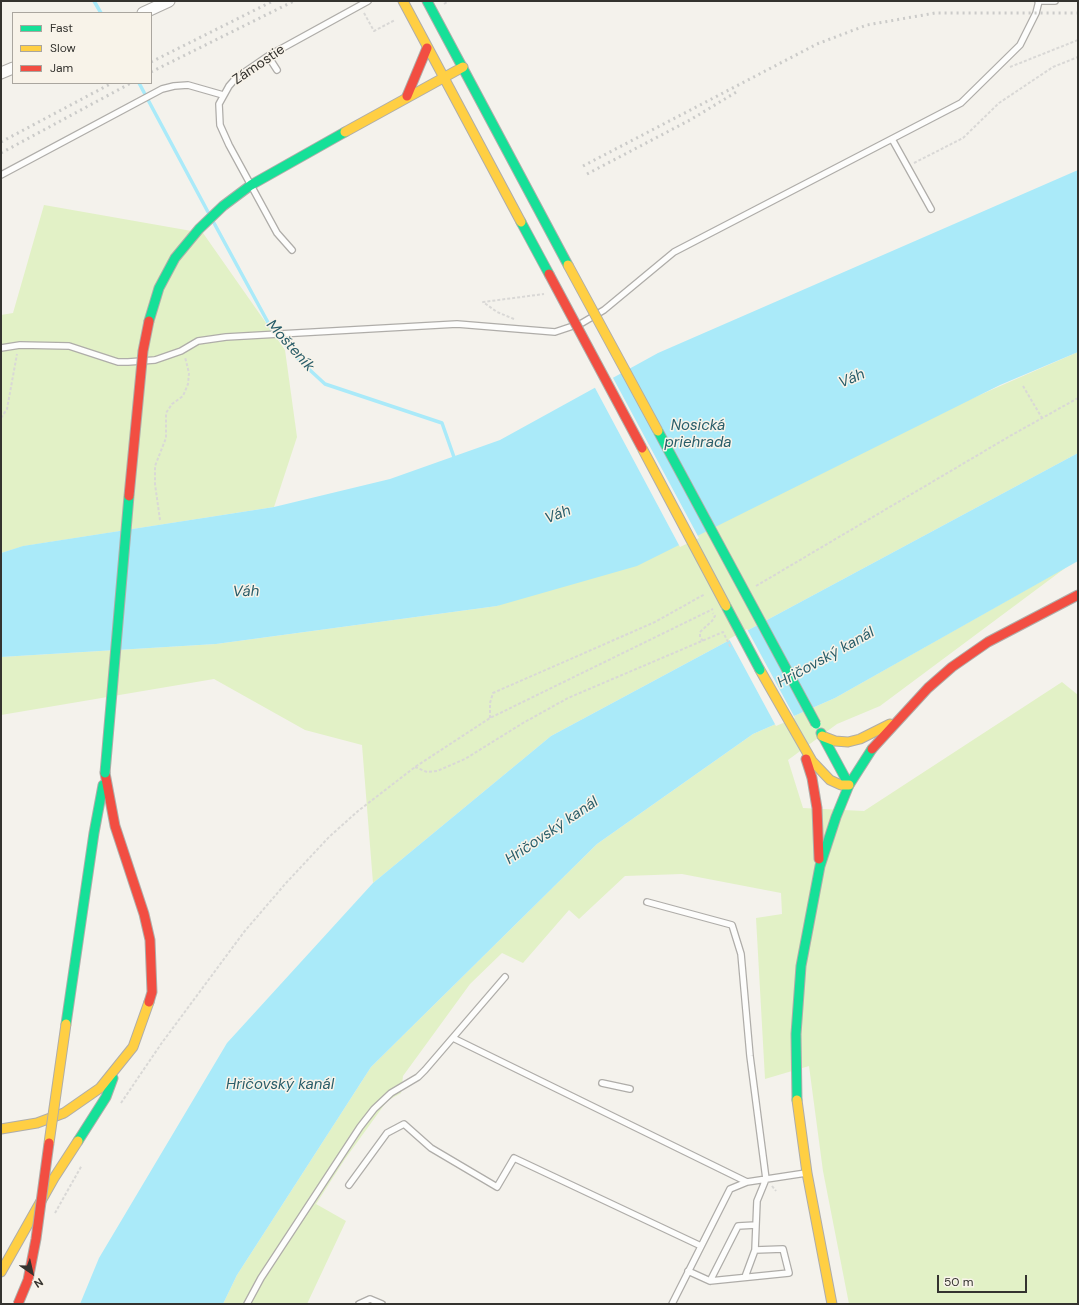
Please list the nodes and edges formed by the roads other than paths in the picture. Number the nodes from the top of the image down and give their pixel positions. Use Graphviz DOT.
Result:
graph roads {
  1 [pos="169,1"];
  2 [pos="368,1"];
  3 [pos="403,1"];
  4 [pos="427,1"];
  5 [pos="1038,1"];
  6 [pos="1055,1"];
  7 [pos="145,12"];
  8 [pos="428,48"];
  9 [pos="268,56"];
  10 [pos="463,67"];
  11 [pos="12,68"];
  12 [pos="277,70"];
  13 [pos="1,73"];
  14 [pos="443,77"];
  15 [pos="223,95"];
  16 [pos="407,96"];
  17 [pos="892,139"];
  18 [pos="1,175"];
  19 [pos="251,185"];
  20 [pos="931,208"];
  21 [pos="292,250"];
  22 [pos="1,348"];
  23 [pos="1078,595"];
  24 [pos="896,721"];
  25 [pos="822,736"];
  26 [pos="803,748"];
  27 [pos="105,774"];
  28 [pos="849,785"];
  29 [pos="820,866"];
  30 [pos="647,902"];
  31 [pos="506,977"];
  32 [pos="453,1038"];
  33 [pos="115,1071"];
  34 [pos="602,1083"];
  35 [pos="630,1089"];
  36 [pos="1,1129"];
  37 [pos="807,1173"];
  38 [pos="766,1179"];
  39 [pos="747,1182"];
  40 [pos="349,1185"];
  41 [pos="756,1225"];
  42 [pos="700,1246"];
  43 [pos="755,1250"];
  44 [pos="688,1271"];
  45 [pos="1,1272"];
  46 [pos="745,1277"];
  47 [pos="710,1281"];
  48 [pos="18,1304"];
  49 [pos="248,1304"];
  50 [pos="359,1304"];
  51 [pos="382,1304"];
  52 [pos="672,1304"];
  53 [pos="832,1304"];
  1 -- 7 [label="street"];
  2 -- 9 [label="lane, Zámostie"];
  3 -- 8 [label="main road"];
  4 -- 10 [label="main road"];
  5 -- 6 [label="lane"];
  5 -- 17 [label="lane"];
  8 -- 14 [label="main road"];
  8 -- 16 [label="main road"];
  9 -- 12 [label="lane"];
  9 -- 15 [label="lane, Zámostie"];
  10 -- 14 [label="main road"];
  10 -- 25 [label="main road, bridge"];
  11 -- 13 [label="street"];
  14 -- 16 [label="main road"];
  14 -- 26 [label="main road, bridge"];
  15 -- 18 [label="lane"];
  15 -- 19 [label="lane, Zámostie"];
  16 -- 19 [label="main road"];
  17 -- 20 [label="lane"];
  17 -- 22 [label="lane"];
  19 -- 21 [label="lane, Zámostie"];
  19 -- 27 [label="main road, bridge"];
  23 -- 24 [label="main road"];
  24 -- 25 [label="main road"];
  24 -- 28 [label="main road"];
  25 -- 28 [label="main road"];
  26 -- 28 [label="main road"];
  26 -- 29 [label="main road"];
  27 -- 33 [label="main road"];
  27 -- 48 [label="main road, bridge"];
  28 -- 29 [label="main road"];
  29 -- 37 [label="main road"];
  30 -- 38 [label="lane"];
  31 -- 32 [label="lane"];
  32 -- 39 [label="lane"];
  32 -- 49 [label="lane"];
  33 -- 36 [label="main road"];
  33 -- 45 [label="main road, bridge"];
  34 -- 35 [label="lane"];
  37 -- 38 [label="lane"];
  37 -- 53 [label="main road"];
  38 -- 39 [label="lane"];
  38 -- 41 [label="lane"];
  39 -- 42 [label="lane"];
  40 -- 42 [label="lane"];
  41 -- 43 [label="lane"];
  41 -- 47 [label="lane"];
  42 -- 44 [label="lane"];
  43 -- 46 [label="lane"];
  43 -- 46 [label="lane"];
  44 -- 47 [label="lane"];
  44 -- 52 [label="lane"];
  46 -- 47 [label="lane"];
  50 -- 51 [label="lane"];
}
